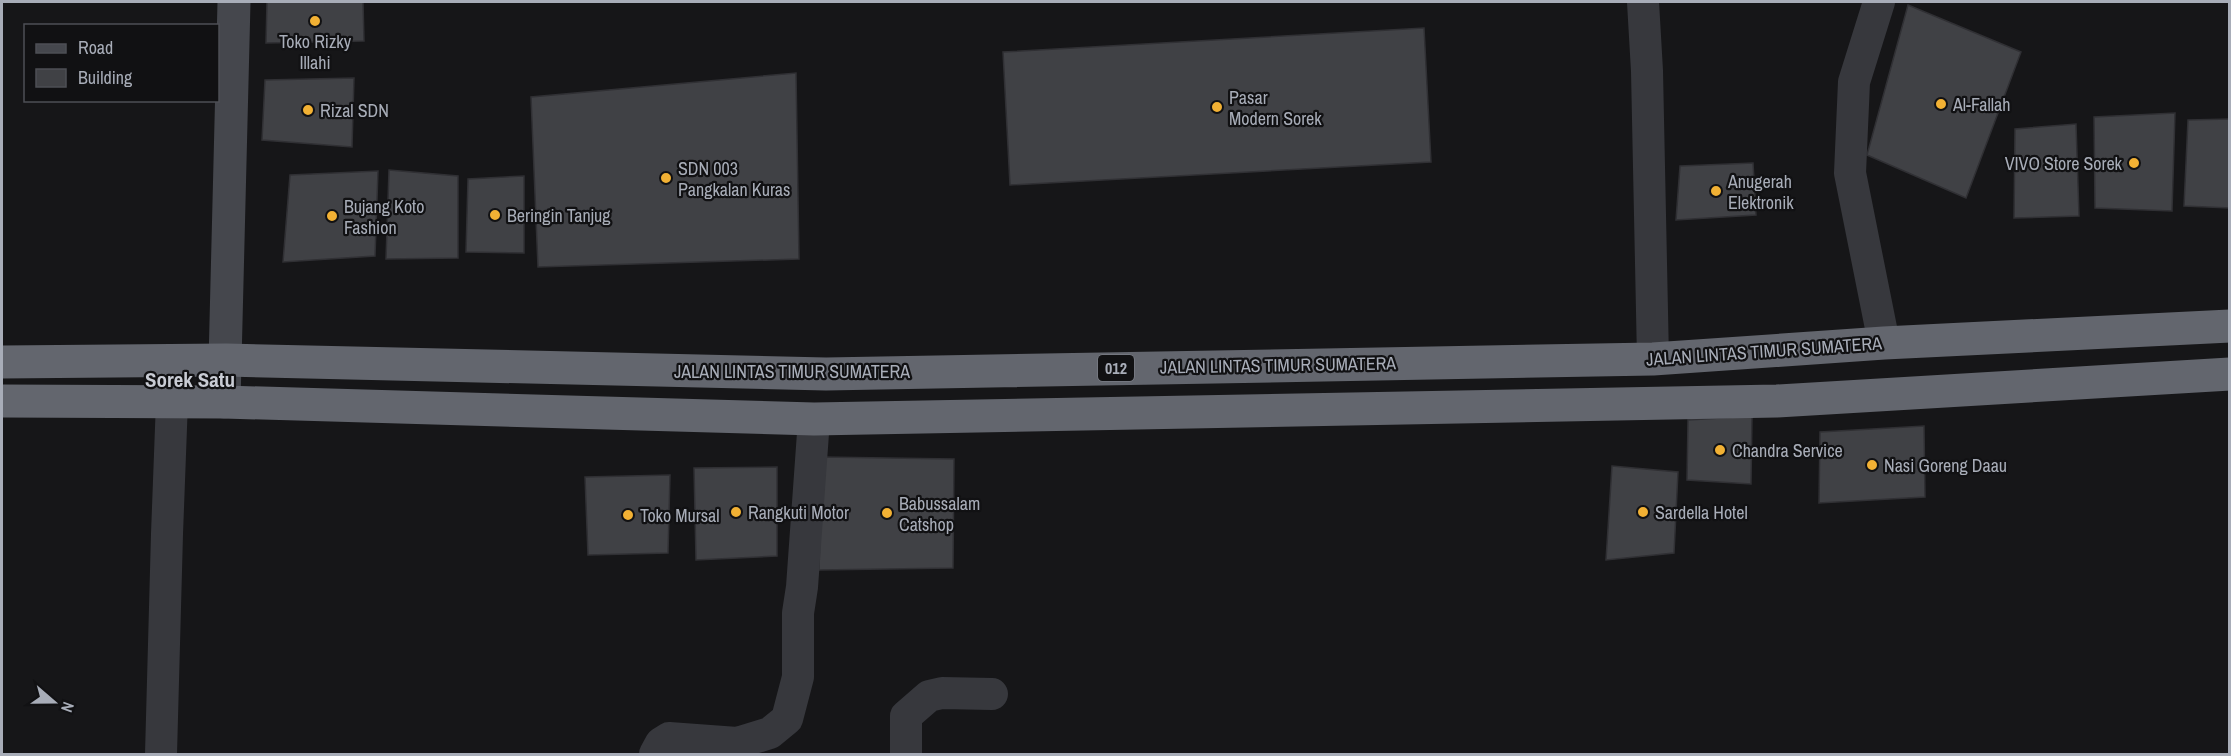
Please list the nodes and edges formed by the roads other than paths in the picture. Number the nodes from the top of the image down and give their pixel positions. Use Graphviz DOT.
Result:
graph roads {
  1 [pos="234,2"];
  2 [pos="1643,2"];
  3 [pos="1879,2"];
  4 [pos="2229,326"];
  5 [pos="1884,343"];
  6 [pos="1653,358"];
  7 [pos="226,360"];
  8 [pos="171,361"];
  9 [pos="2,362"];
  10 [pos="2229,374"];
  11 [pos="2,401"];
  12 [pos="172,401"];
  13 [pos="224,402"];
  14 [pos="814,419"];
  15 [pos="992,694"];
  16 [pos="736,749"];
  17 [pos="161,754"];
  18 [pos="655,754"];
  19 [pos="906,754"];
  1 -- 7 [label="main road"];
  2 -- 6 [label="street"];
  3 -- 5 [label="street"];
  4 -- 5 [label="highway, JALAN LINTAS TIMUR SUMATERA / 012"];
  5 -- 6 [label="highway, JALAN LINTAS TIMUR SUMATERA / 012"];
  6 -- 7 [label="highway, JALAN LINTAS TIMUR SUMATERA / 012"];
  7 -- 8 [label="highway, JALAN LINTAS TIMUR SUMATERA / 012"];
  7 -- 13 [label="main road"];
  8 -- 9 [label="highway, JALAN LINTAS TIMUR SUMATERA / 012"];
  8 -- 12 [label="street"];
  10 -- 14 [label="highway"];
  11 -- 12 [label="highway"];
  12 -- 13 [label="highway"];
  12 -- 17 [label="street"];
  13 -- 14 [label="highway"];
  14 -- 16 [label="street"];
  15 -- 19 [label="street"];
  16 -- 18 [label="street"];
}
